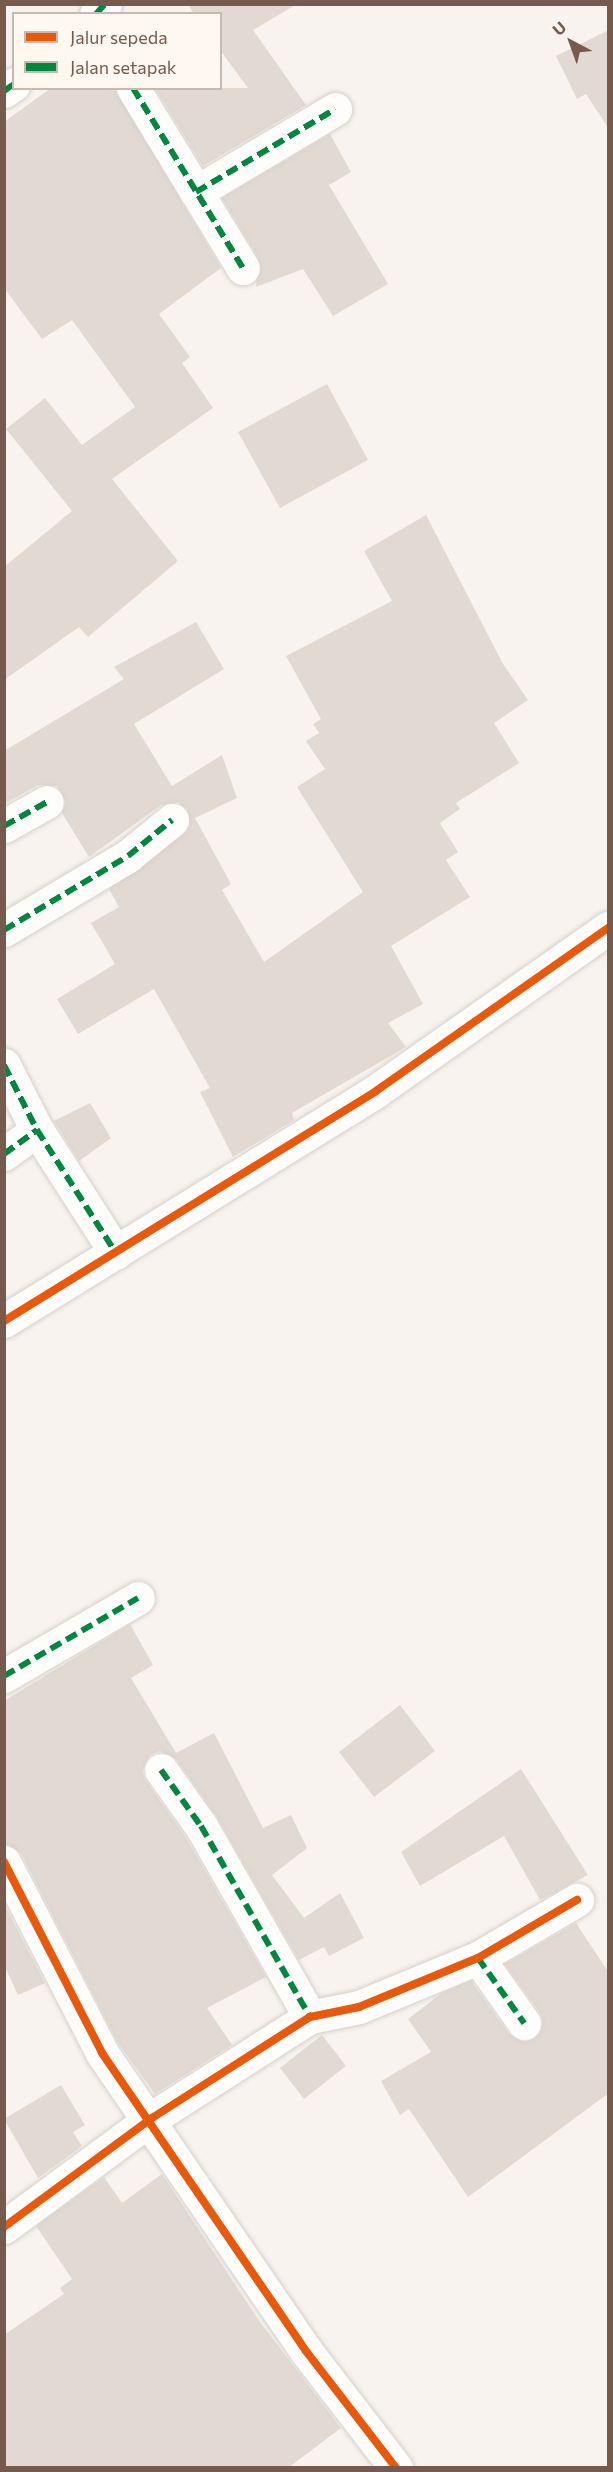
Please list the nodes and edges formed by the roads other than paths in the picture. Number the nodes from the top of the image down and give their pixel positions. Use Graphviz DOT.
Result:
graph roads {
  1 [pos="134,90"];
  2 [pos="335,109"];
  3 [pos="196,192"];
  4 [pos="243,268"];
  5 [pos="47,802"];
  6 [pos="172,820"];
  7 [pos="4,826"];
  8 [pos="609,928"];
  9 [pos="4,930"];
  10 [pos="4,1065"];
  11 [pos="38,1130"];
  12 [pos="4,1154"];
  13 [pos="116,1253"];
  14 [pos="4,1321"];
  15 [pos="138,1598"];
  16 [pos="4,1676"];
  17 [pos="161,1770"];
  18 [pos="4,1862"];
  19 [pos="577,1900"];
  20 [pos="478,1958"];
  21 [pos="310,2017"];
  22 [pos="524,2023"];
  23 [pos="152,2118"];
  24 [pos="4,2227"];
  25 [pos="396,2468"];
  1 -- 3 [label="street"];
  2 -- 3 [label="street"];
  3 -- 4 [label="street"];
  5 -- 7 [label="street"];
  6 -- 9 [label="street"];
  8 -- 13 [label="street"];
  10 -- 11 [label="street"];
  11 -- 12 [label="street"];
  11 -- 13 [label="street"];
  13 -- 14 [label="street"];
  15 -- 16 [label="street"];
  17 -- 21 [label="street"];
  18 -- 23 [label="street"];
  19 -- 20 [label="street"];
  20 -- 21 [label="street"];
  20 -- 22 [label="street"];
  21 -- 23 [label="street"];
  23 -- 24 [label="street"];
  23 -- 25 [label="street"];
}
